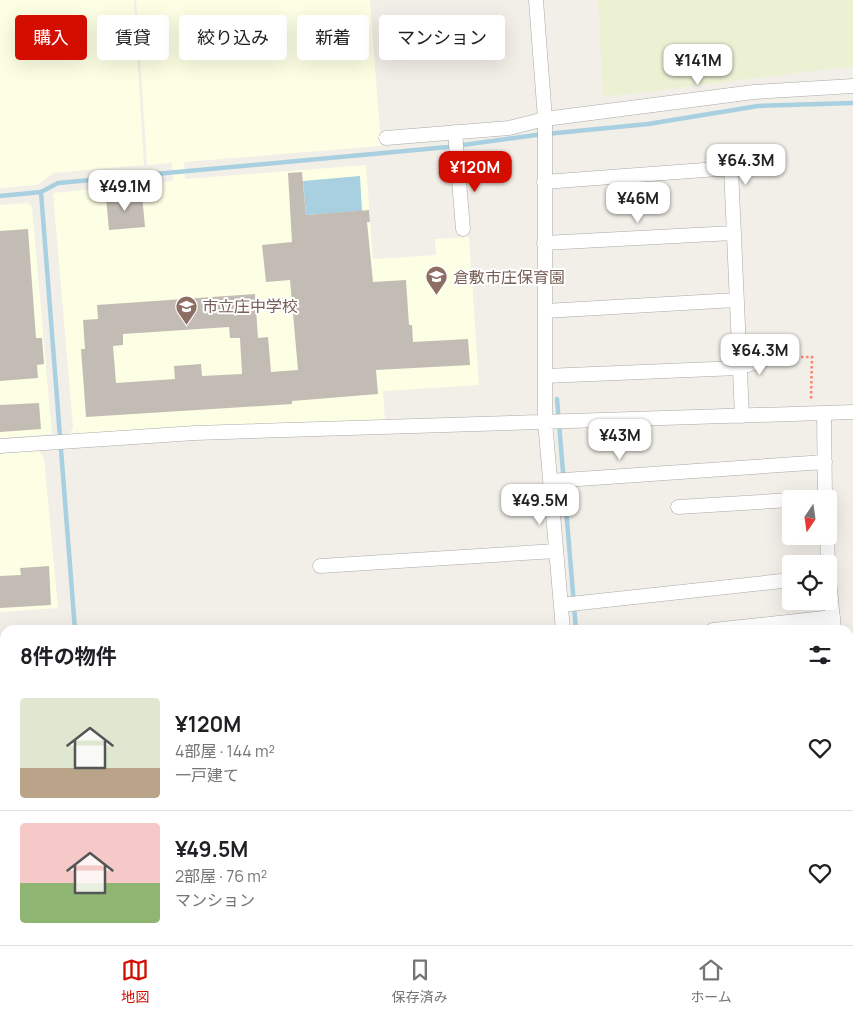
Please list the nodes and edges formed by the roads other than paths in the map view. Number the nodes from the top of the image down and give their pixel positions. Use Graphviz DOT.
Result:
graph roads {
  1 [pos="536,0"];
  2 [pos="853,86"];
  3 [pos="545,124"];
  4 [pos="455,135"];
  5 [pos="386,138"];
  6 [pos="544,182"];
  7 [pos="463,229"];
  8 [pos="733,233"];
  9 [pos="544,243"];
  10 [pos="736,300"];
  11 [pos="545,311"];
  12 [pos="772,356"];
  13 [pos="738,368"];
  14 [pos="545,376"];
  15 [pos="853,412"];
  16 [pos="818,413"];
  17 [pos="742,416"];
  18 [pos="554,421"];
  19 [pos="0,446"];
  20 [pos="825,462"];
  21 [pos="559,480"];
  22 [pos="825,490"];
  23 [pos="782,501"];
  24 [pos="678,507"];
  25 [pos="556,551"];
  26 [pos="320,566"];
  27 [pos="782,581"];
  28 [pos="570,605"];
  29 [pos="832,610"];
  30 [pos="833,624"];
  31 [pos="564,625"];
  32 [pos="813,625"];
  33 [pos="698,945"];
  34 [pos="704,945"];
  1 -- 3 [label="street"];
  2 -- 3 [label="street"];
  3 -- 4 [label="street"];
  3 -- 6 [label="street"];
  4 -- 5 [label="street"];
  4 -- 7 [label="street"];
  6 -- 8 [label="street"];
  6 -- 9 [label="street"];
  8 -- 9 [label="street"];
  8 -- 10 [label="street"];
  9 -- 11 [label="street"];
  10 -- 11 [label="street"];
  10 -- 13 [label="street"];
  11 -- 14 [label="street"];
  12 -- 13 [label="street"];
  13 -- 14 [label="street"];
  13 -- 17 [label="street"];
  14 -- 18 [label="street"];
  15 -- 16 [label="street"];
  16 -- 17 [label="street"];
  16 -- 20 [label="street"];
  17 -- 18 [label="street"];
  18 -- 19 [label="street"];
  18 -- 21 [label="street"];
  20 -- 21 [label="street"];
  20 -- 22 [label="street"];
  21 -- 25 [label="street"];
  23 -- 24 [label="street"];
  25 -- 26 [label="street"];
  25 -- 28 [label="street"];
  27 -- 28 [label="street"];
  28 -- 31 [label="street"];
  29 -- 30 [label="street"];
  30 -- 32 [label="street"];
  33 -- 34 [label="street"];
}
